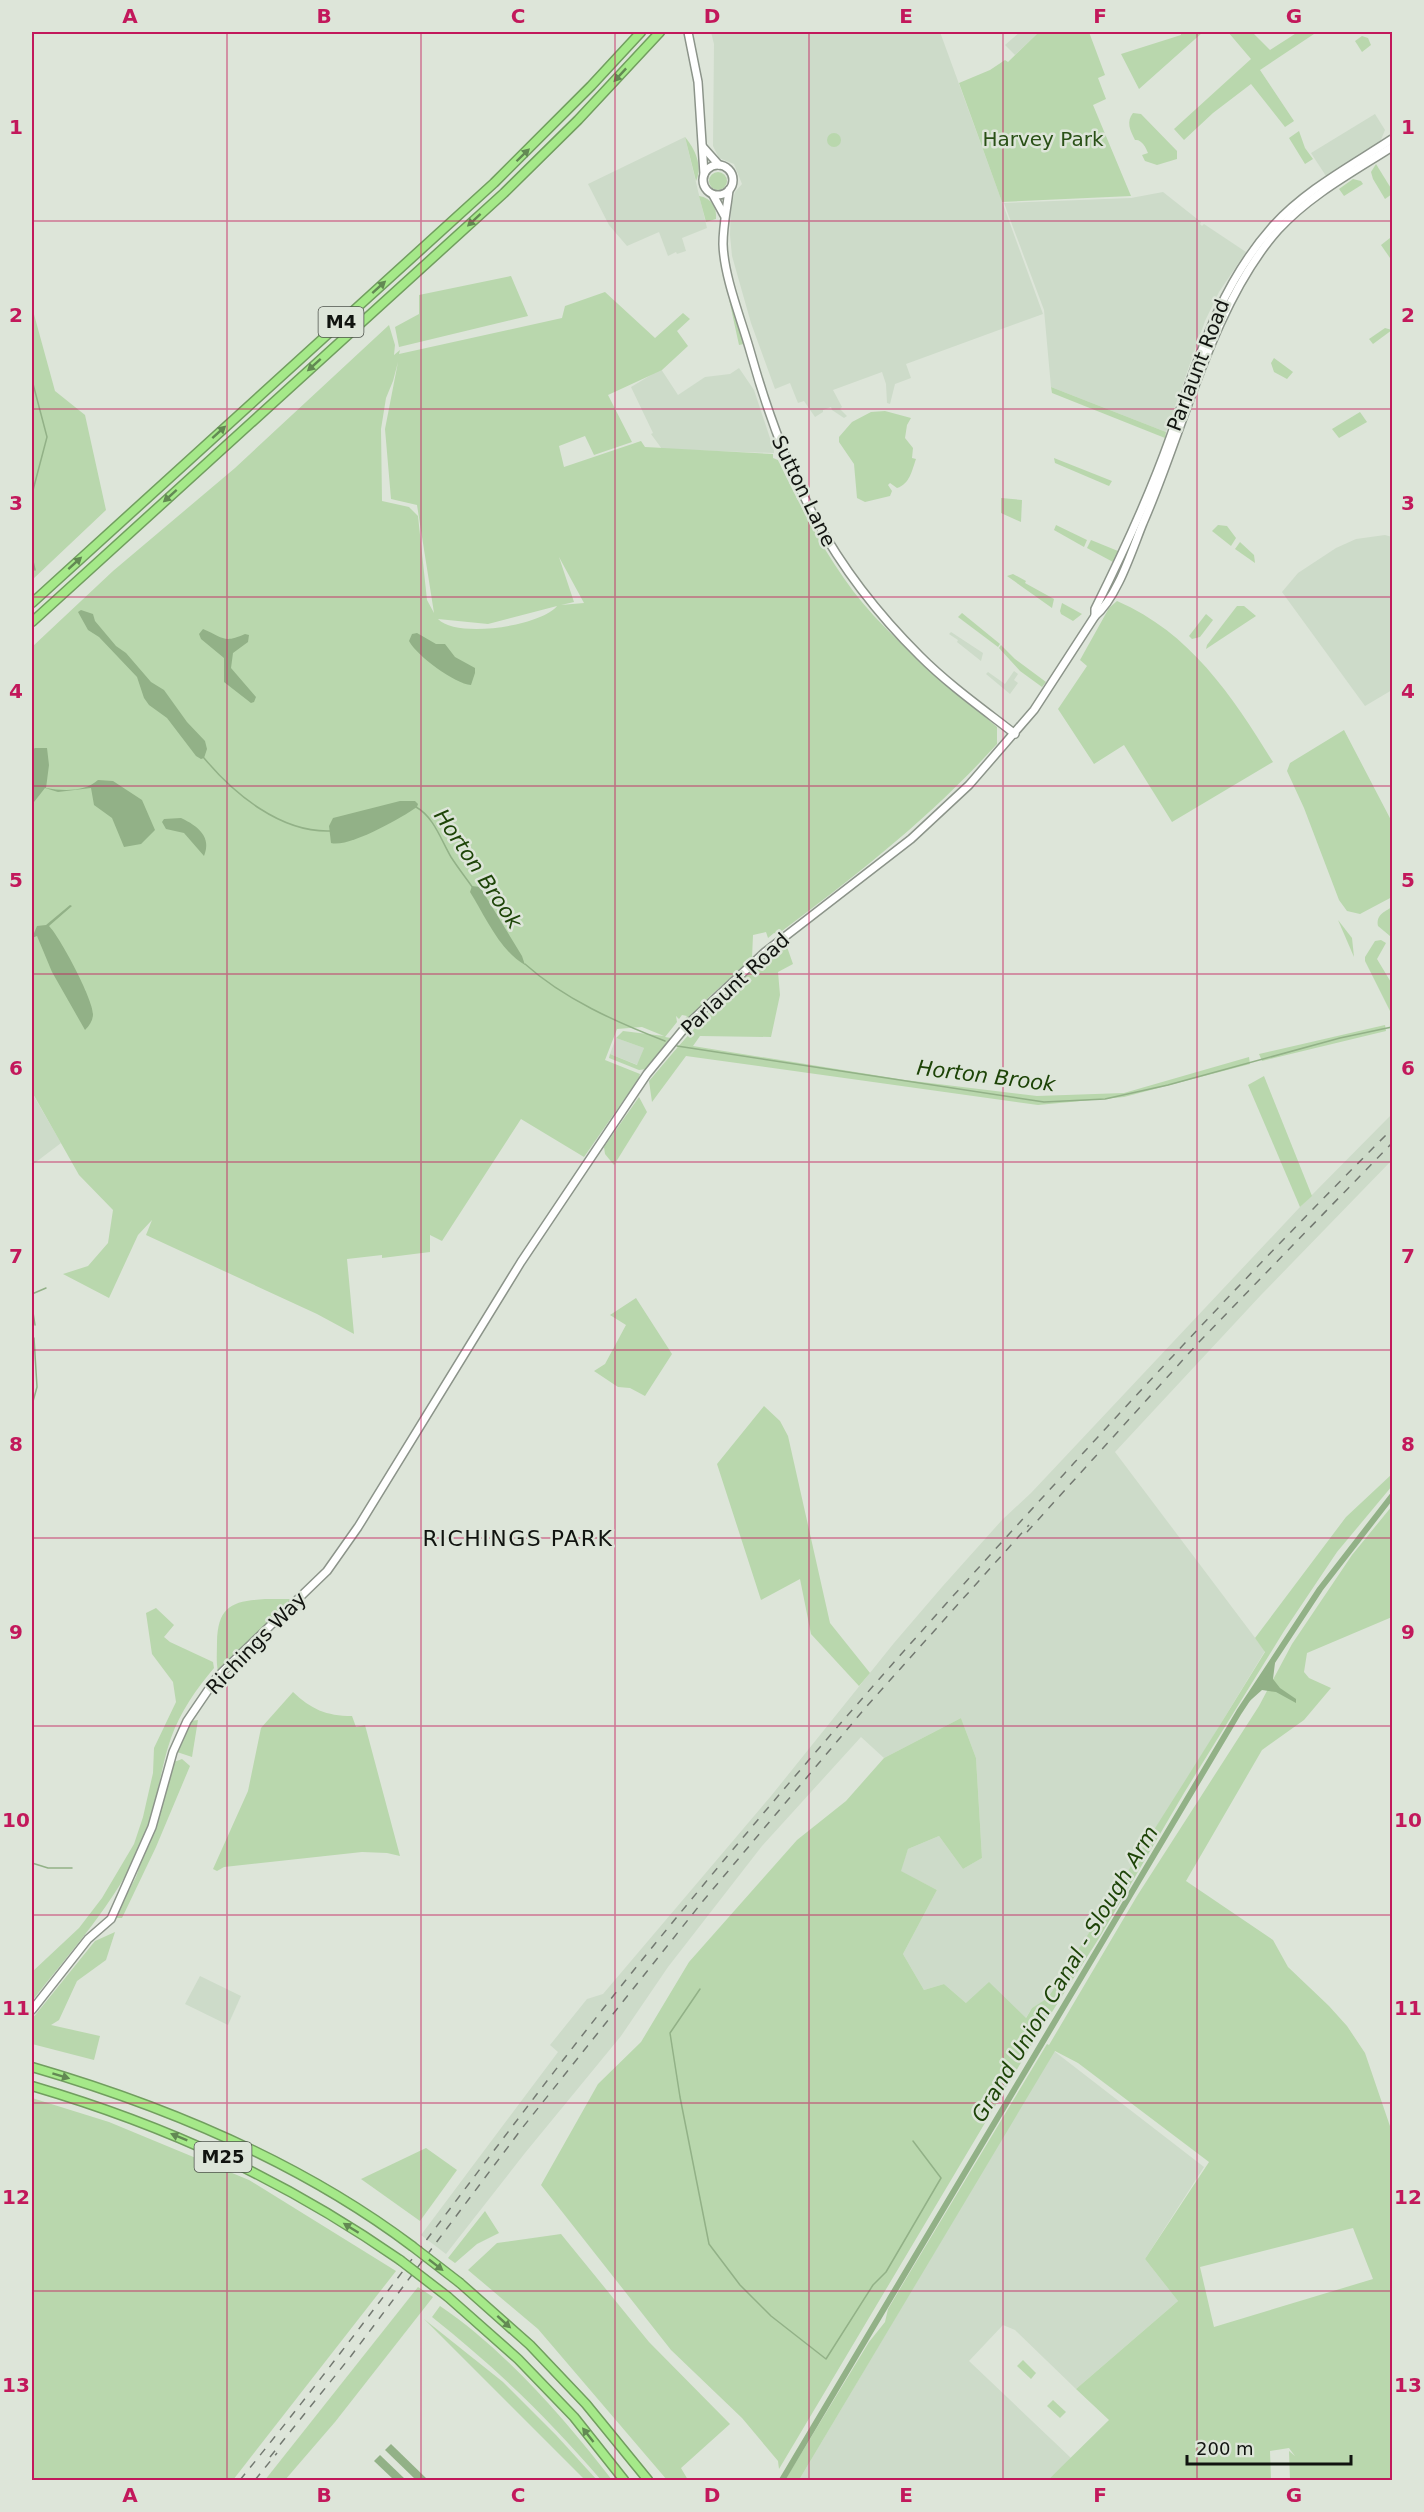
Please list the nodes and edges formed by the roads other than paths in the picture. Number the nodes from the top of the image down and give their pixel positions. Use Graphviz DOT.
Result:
graph roads {
  1 [pos="641,32"];
  2 [pos="660,32"];
  3 [pos="688,32"];
  4 [pos="1392,139"];
  5 [pos="704,147"];
  6 [pos="1392,147"];
  7 [pos="718,165"];
  8 [pos="704,174"];
  9 [pos="729,190"];
  10 [pos="713,195"];
  11 [pos="724,215"];
  12 [pos="32,603"];
  13 [pos="1095,616"];
  14 [pos="32,622"];
  15 [pos="1015,734"];
  16 [pos="407,1450"];
  17 [pos="32,2010"];
  18 [pos="32,2067"];
  19 [pos="32,2086"];
  20 [pos="624,2481"];
  21 [pos="648,2481"];
  12 -- 1 [label="highway, M4, one-way"];
  2 -- 14 [label="highway, M4, one-way"];
  3 -- 5 [label="street"];
  4 -- 13 [label="street, Parlaunt Road"];
  5 -- 7 [label="street"];
  5 -- 8 [label="street"];
  6 -- 13 [label="street, Parlaunt Road"];
  7 -- 8 [label="street"];
  7 -- 9 [label="street"];
  8 -- 10 [label="street"];
  9 -- 10 [label="street"];
  9 -- 11 [label="street, Sutton Lane"];
  10 -- 11 [label="street"];
  11 -- 15 [label="street, Sutton Lane"];
  13 -- 15 [label="street, Parlaunt Road"];
  15 -- 16 [label="street, Parlaunt Road"];
  16 -- 17 [label="street, Richings Way"];
  18 -- 21 [label="highway, M25, one-way, bridge"];
  20 -- 19 [label="highway, M25, one-way, bridge"];
}
